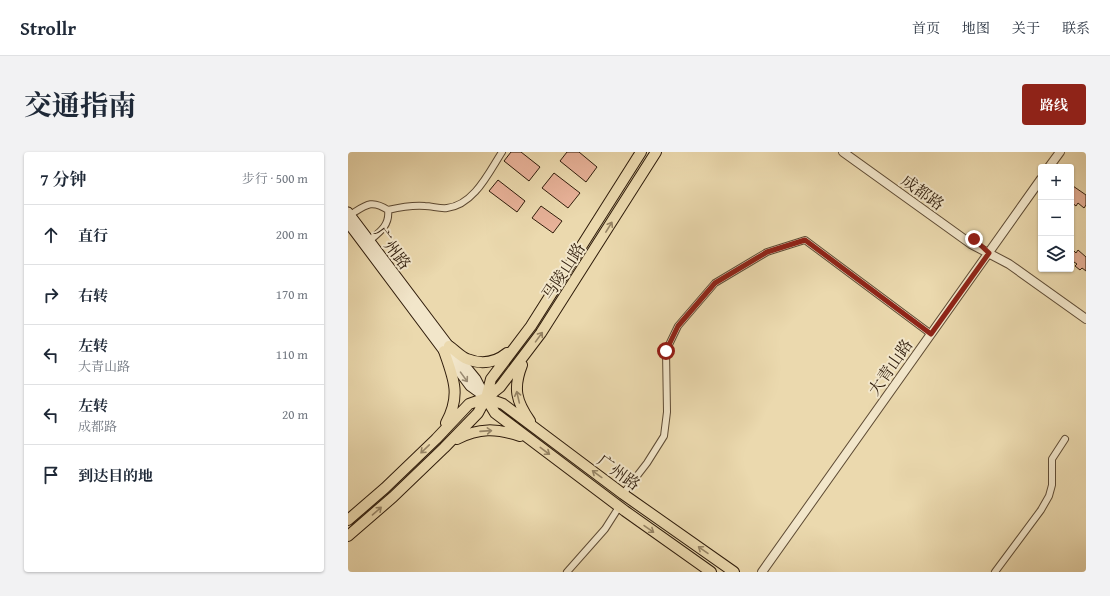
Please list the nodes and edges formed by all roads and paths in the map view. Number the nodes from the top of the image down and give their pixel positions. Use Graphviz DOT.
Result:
graph roads {
  1 [pos="502,152"];
  2 [pos="641,152"];
  3 [pos="656,152"];
  4 [pos="843,152"];
  5 [pos="850,152"];
  6 [pos="1060,152"];
  7 [pos="1051,164"];
  8 [pos="1038,183"];
  9 [pos="388,210"];
  10 [pos="349,217"];
  11 [pos="369,241"];
  12 [pos="989,253"];
  13 [pos="1086,319"];
  14 [pos="1086,325"];
  15 [pos="931,334"];
  16 [pos="518,344"];
  17 [pos="447,348"];
  18 [pos="525,355"];
  19 [pos="486,398"];
  20 [pos="536,430"];
  21 [pos="439,436"];
  22 [pos="1065,439"];
  23 [pos="530,440"];
  24 [pos="449,443"];
  25 [pos="623,494"];
  26 [pos="619,507"];
  27 [pos="348,520"];
  28 [pos="348,536"];
  29 [pos="567,572"];
  30 [pos="711,572"];
  31 [pos="734,572"];
  32 [pos="762,572"];
  33 [pos="995,572"];
  1 -- 9 [label="street"];
  2 -- 16 [label="main road, 马陵山路"];
  18 -- 3 [label="main road, 马陵山路, one-way"];
  4 -- 12 [label="street, 成都路"];
  5 -- 12 [label="street, 成都路"];
  6 -- 7 [label="street"];
  8 -- 12 [label="street, 大青山路"];
  9 -- 10 [label="street"];
  9 -- 11 [label="street"];
  10 -- 11 [label="main road, 广州路"];
  10 -- 17 [label="main road, 广州路"];
  11 -- 17 [label="main road, 广州路"];
  12 -- 13 [label="street, 成都路"];
  12 -- 14 [label="street, 成都路"];
  12 -- 15 [label="street, 大青山路"];
  15 -- 25 [label="street"];
  15 -- 32 [label="street, 大青山路"];
  16 -- 17 [label="main road"];
  16 -- 19 [label="main road, 马陵山路"];
  17 -- 19 [label="main road, 广州路"];
  17 -- 21 [label="main road"];
  18 -- 19 [label="main road, 马陵山路"];
  20 -- 18 [label="main road, one-way"];
  19 -- 20 [label="main road, 广州路"];
  19 -- 21 [label="main road, 马陵山路"];
  19 -- 23 [label="main road, 广州路"];
  19 -- 24 [label="main road, 马陵山路"];
  25 -- 20 [label="main road, 广州路, one-way"];
  21 -- 27 [label="main road, 马陵山路, one-way"];
  22 -- 33 [label="street"];
  24 -- 23 [label="main road, one-way"];
  23 -- 26 [label="main road, 广州路, one-way"];
  28 -- 24 [label="main road, 马陵山路, one-way"];
  31 -- 25 [label="main road, 广州路, one-way"];
  26 -- 29 [label="street"];
  26 -- 30 [label="main road, 广州路, one-way"];
}
